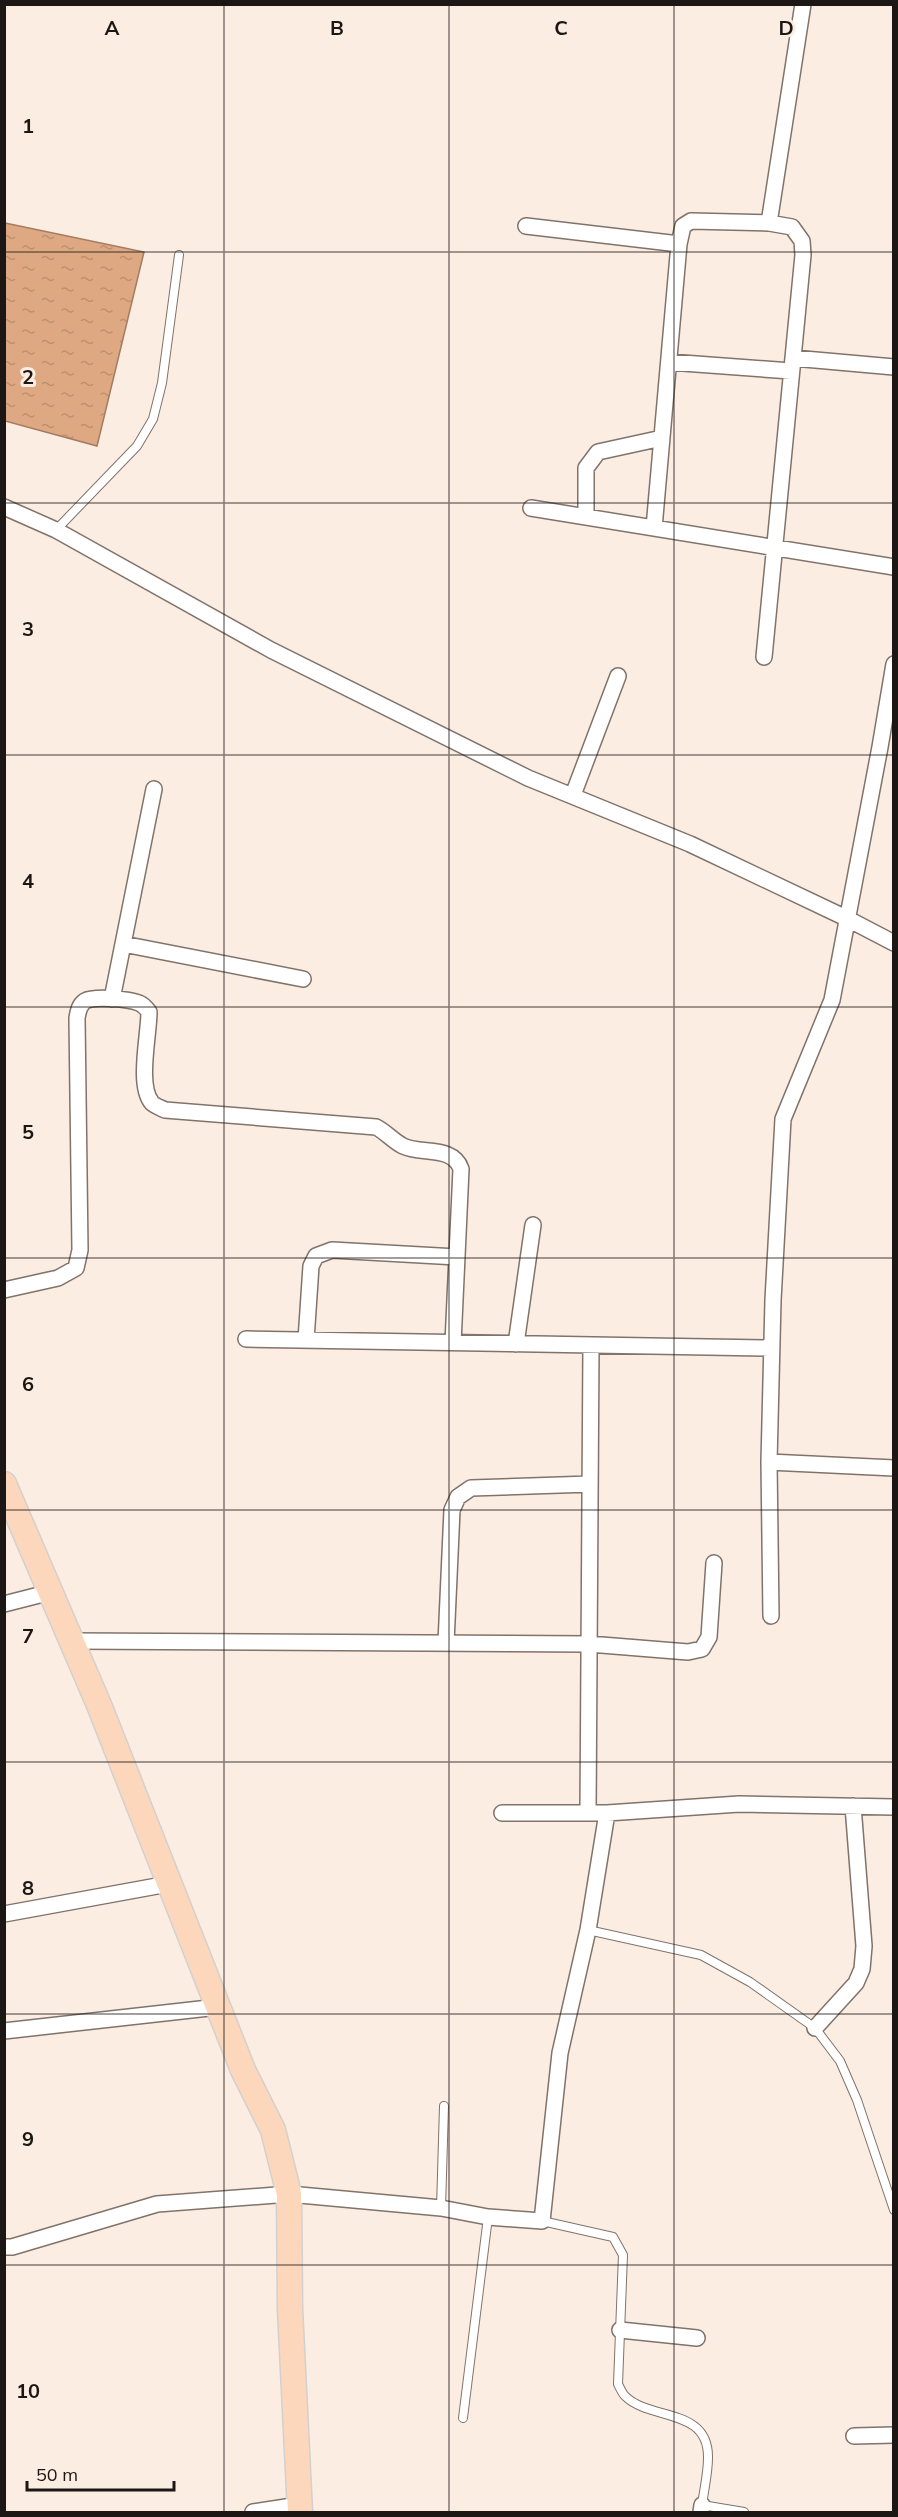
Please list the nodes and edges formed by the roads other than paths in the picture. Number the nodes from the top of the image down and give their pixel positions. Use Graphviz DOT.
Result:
graph roads {
  1 [pos="803,4"];
  2 [pos="769,223"];
  3 [pos="526,226"];
  4 [pos="679,244"];
  5 [pos="179,255"];
  6 [pos="669,362"];
  7 [pos="792,364"];
  8 [pos="894,367"];
  9 [pos="662,438"];
  10 [pos="4,507"];
  11 [pos="531,508"];
  12 [pos="586,517"];
  13 [pos="654,528"];
  14 [pos="56,530"];
  15 [pos="775,548"];
  16 [pos="894,567"];
  17 [pos="764,657"];
  18 [pos="894,664"];
  19 [pos="618,676"];
  20 [pos="889,719"];
  21 [pos="153,789"];
  22 [pos="573,795"];
  23 [pos="846,918"];
  24 [pos="123,944"];
  25 [pos="894,944"];
  26 [pos="303,980"];
  27 [pos="112,999"];
  28 [pos="533,1225"];
  29 [pos="457,1257"];
  30 [pos="4,1290"];
  31 [pos="246,1339"];
  32 [pos="306,1340"];
  33 [pos="453,1343"];
  34 [pos="516,1344"];
  35 [pos="591,1345"];
  36 [pos="771,1348"];
  37 [pos="769,1462"];
  38 [pos="894,1468"];
  39 [pos="4,1484"];
  40 [pos="590,1484"];
  41 [pos="714,1563"];
  42 [pos="51,1592"];
  43 [pos="4,1604"];
  44 [pos="771,1616"];
  45 [pos="72,1641"];
  46 [pos="446,1643"];
  47 [pos="589,1644"];
  48 [pos="853,1806"];
  49 [pos="894,1807"];
  50 [pos="502,1813"];
  51 [pos="588,1813"];
  52 [pos="607,1813"];
  53 [pos="168,1884"];
  54 [pos="4,1914"];
  55 [pos="588,1930"];
  56 [pos="218,2007"];
  57 [pos="815,2028"];
  58 [pos="4,2031"];
  59 [pos="444,2106"];
  60 [pos="289,2194"];
  61 [pos="441,2208"];
  62 [pos="894,2210"];
  63 [pos="488,2217"];
  64 [pos="542,2221"];
  65 [pos="4,2247"];
  66 [pos="620,2331"];
  67 [pos="697,2338"];
  68 [pos="463,2418"];
  69 [pos="894,2434"];
  70 [pos="854,2436"];
  71 [pos="300,2509"];
  72 [pos="702,2509"];
  73 [pos="253,2512"];
  74 [pos="744,2512"];
  1 -- 2 [label="street"];
  2 -- 4 [label="street"];
  2 -- 7 [label="street"];
  3 -- 4 [label="street"];
  4 -- 6 [label="street"];
  5 -- 14 [label="lane"];
  6 -- 7 [label="street"];
  6 -- 9 [label="street"];
  7 -- 8 [label="street"];
  7 -- 15 [label="street"];
  9 -- 12 [label="street"];
  9 -- 13 [label="street"];
  10 -- 14 [label="street"];
  11 -- 12 [label="street"];
  12 -- 13 [label="street"];
  13 -- 15 [label="street"];
  14 -- 22 [label="street"];
  15 -- 16 [label="street"];
  15 -- 17 [label="street"];
  18 -- 20 [label="street"];
  19 -- 22 [label="street"];
  20 -- 23 [label="street"];
  21 -- 24 [label="street"];
  22 -- 23 [label="street"];
  23 -- 25 [label="street"];
  23 -- 36 [label="street"];
  24 -- 26 [label="street"];
  24 -- 27 [label="street"];
  27 -- 29 [label="street"];
  27 -- 30 [label="street"];
  28 -- 34 [label="street"];
  29 -- 32 [label="street"];
  29 -- 33 [label="street"];
  31 -- 32 [label="street"];
  32 -- 33 [label="street"];
  33 -- 34 [label="street"];
  34 -- 35 [label="street"];
  35 -- 36 [label="street"];
  35 -- 40 [label="street"];
  36 -- 37 [label="street"];
  37 -- 38 [label="street"];
  37 -- 44 [label="street"];
  39 -- 42 [label="main road"];
  40 -- 46 [label="street"];
  40 -- 47 [label="street"];
  41 -- 47 [label="street"];
  42 -- 43 [label="street"];
  42 -- 45 [label="main road"];
  45 -- 46 [label="street"];
  45 -- 53 [label="main road"];
  46 -- 47 [label="street"];
  47 -- 51 [label="street"];
  48 -- 49 [label="street"];
  48 -- 52 [label="street"];
  48 -- 57 [label="street"];
  50 -- 51 [label="street"];
  51 -- 52 [label="street"];
  52 -- 55 [label="street"];
  53 -- 54 [label="street"];
  53 -- 56 [label="main road"];
  55 -- 57 [label="lane"];
  55 -- 64 [label="street"];
  56 -- 58 [label="street"];
  56 -- 60 [label="main road"];
  57 -- 62 [label="lane"];
  59 -- 61 [label="lane"];
  60 -- 61 [label="street"];
  60 -- 65 [label="street"];
  60 -- 71 [label="main road"];
  61 -- 63 [label="street"];
  63 -- 64 [label="street"];
  63 -- 68 [label="lane"];
  64 -- 66 [label="lane"];
  66 -- 67 [label="street"];
  66 -- 72 [label="lane"];
  69 -- 70 [label="street"];
  71 -- 73 [label="street"];
  72 -- 74 [label="lane"];
}
